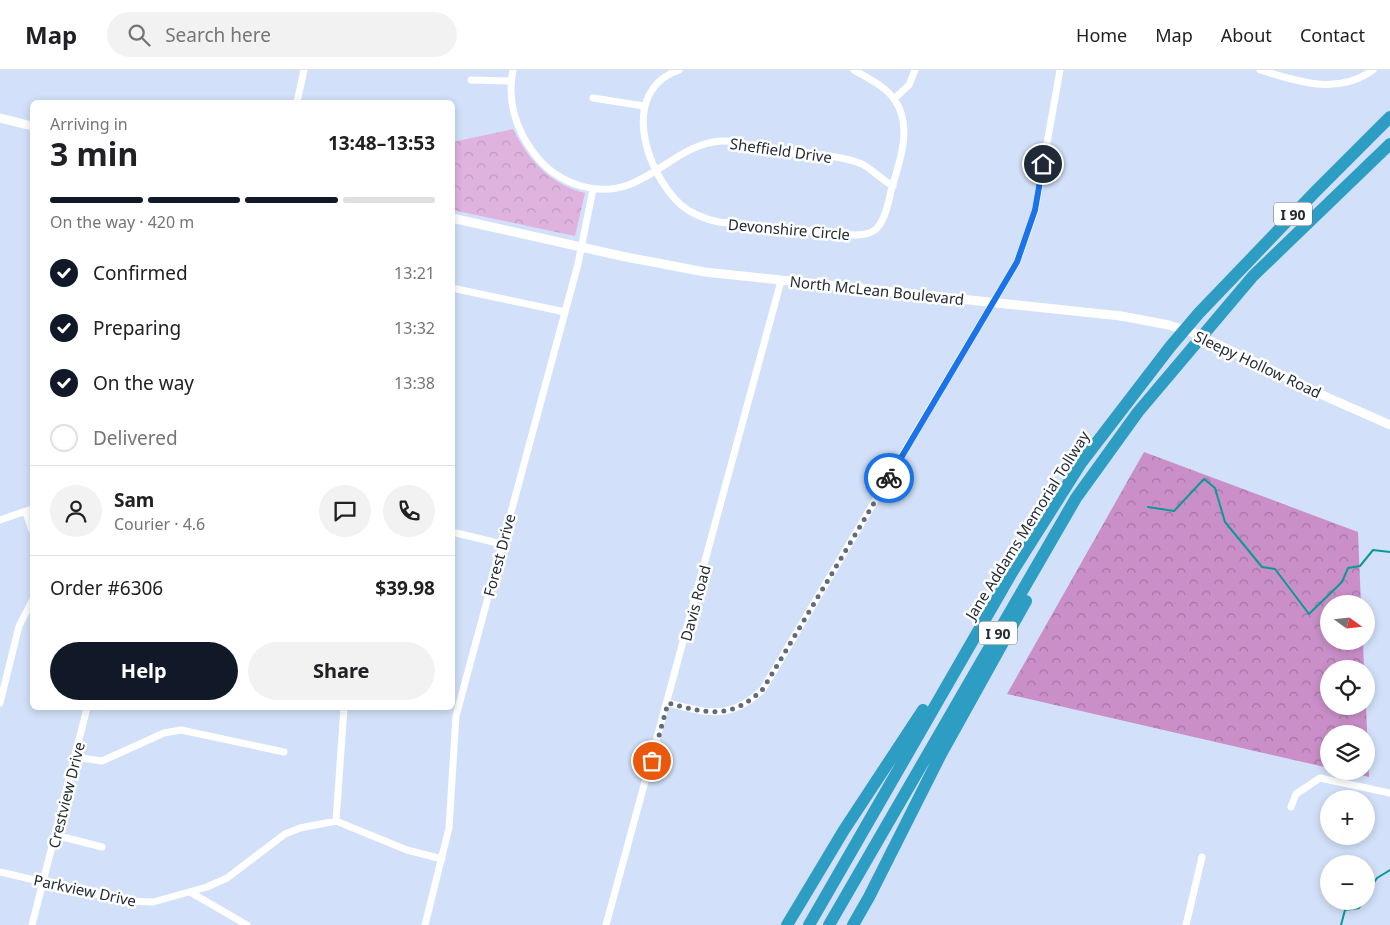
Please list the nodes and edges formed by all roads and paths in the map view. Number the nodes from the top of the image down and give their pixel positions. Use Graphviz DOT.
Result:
graph roads {
  1 [pos="304,70"];
  2 [pos="513,70"];
  3 [pos="679,70"];
  4 [pos="854,70"];
  5 [pos="915,70"];
  6 [pos="1060,70"];
  7 [pos="1260,70"];
  8 [pos="1373,70"];
  9 [pos="471,80"];
  10 [pos="511,81"];
  11 [pos="593,98"];
  12 [pos="894,99"];
  13 [pos="297,100"];
  14 [pos="644,106"];
  15 [pos="0,118"];
  16 [pos="1390,118"];
  17 [pos="30,126"];
  18 [pos="1390,144"];
  19 [pos="657,171"];
  20 [pos="893,186"];
  21 [pos="593,189"];
  22 [pos="455,219"];
  23 [pos="581,246"];
  24 [pos="782,281"];
  25 [pos="455,289"];
  26 [pos="994,303"];
  27 [pos="565,312"];
  28 [pos="1121,316"];
  29 [pos="1390,425"];
  30 [pos="29,511"];
  31 [pos="1066,516"];
  32 [pos="0,520"];
  33 [pos="455,533"];
  34 [pos="502,544"];
  35 [pos="1014,570"];
  36 [pos="30,605"];
  37 [pos="0,703"];
  38 [pos="668,703"];
  39 [pos="87,710"];
  40 [pos="344,710"];
  41 [pos="284,752"];
  42 [pos="76,757"];
  43 [pos="1390,793"];
  44 [pos="1291,807"];
  45 [pos="336,821"];
  46 [pos="56,835"];
  47 [pos="102,846"];
  48 [pos="1202,857"];
  49 [pos="442,859"];
  50 [pos="0,872"];
  51 [pos="43,882"];
  52 [pos="190,892"];
  53 [pos="32,925"];
  54 [pos="247,925"];
  55 [pos="425,925"];
  56 [pos="606,925"];
  57 [pos="787,925"];
  58 [pos="809,925"];
  59 [pos="829,925"];
  60 [pos="853,925"];
  61 [pos="1186,925"];
  1 -- 13 [label="street"];
  2 -- 10 [label="street, Sheffield Drive"];
  3 -- 14 [label="street"];
  4 -- 12 [label="street"];
  5 -- 12 [label="street"];
  6 -- 26 [label="street"];
  7 -- 8 [label="street"];
  9 -- 10 [label="street"];
  10 -- 21 [label="street, Sheffield Drive"];
  11 -- 14 [label="street"];
  12 -- 20 [label="street, Devonshire Circle"];
  14 -- 19 [label="street, Devonshire Circle"];
  15 -- 17 [label="main road"];
  16 -- 35 [label="highway, Jane Addams Memorial Tollway / I 90"];
  18 -- 31 [label="highway, Jane Addams Memorial Tollway / I 90"];
  19 -- 20 [label="street, Sheffield Drive"];
  19 -- 20 [label="street, Devonshire Circle"];
  19 -- 21 [label="street, Sheffield Drive"];
  21 -- 23 [label="street, Forest Drive"];
  22 -- 23 [label="main road"];
  23 -- 24 [label="main road"];
  23 -- 27 [label="street, Forest Drive"];
  24 -- 26 [label="main road, North McLean Boulevard"];
  24 -- 38 [label="street, Davis Road"];
  25 -- 27 [label="street"];
  26 -- 28 [label="main road, North McLean Boulevard"];
  26 -- 38 [label="street"];
  27 -- 34 [label="street, Forest Drive"];
  28 -- 29 [label="main road, Sleepy Hollow Road"];
  30 -- 32 [label="street"];
  31 -- 59 [label="highway, Jane Addams Memorial Tollway / I 90"];
  31 -- 60 [label="highway"];
  33 -- 34 [label="street"];
  34 -- 49 [label="street, Forest Drive"];
  35 -- 57 [label="highway"];
  35 -- 58 [label="highway, Jane Addams Memorial Tollway / I 90"];
  36 -- 37 [label="street"];
  38 -- 56 [label="street, Davis Road"];
  39 -- 42 [label="street, Crestview Drive"];
  40 -- 45 [label="street"];
  41 -- 42 [label="street"];
  42 -- 46 [label="street, Crestview Drive"];
  43 -- 44 [label="street"];
  45 -- 49 [label="street"];
  45 -- 52 [label="street, Parkview Drive"];
  46 -- 47 [label="street"];
  46 -- 51 [label="street, Crestview Drive"];
  48 -- 61 [label="street"];
  49 -- 55 [label="street, Forest Drive"];
  50 -- 51 [label="street, Parkview Drive"];
  51 -- 52 [label="street, Parkview Drive"];
  51 -- 53 [label="street, Crestview Drive"];
  52 -- 54 [label="street"];
}
